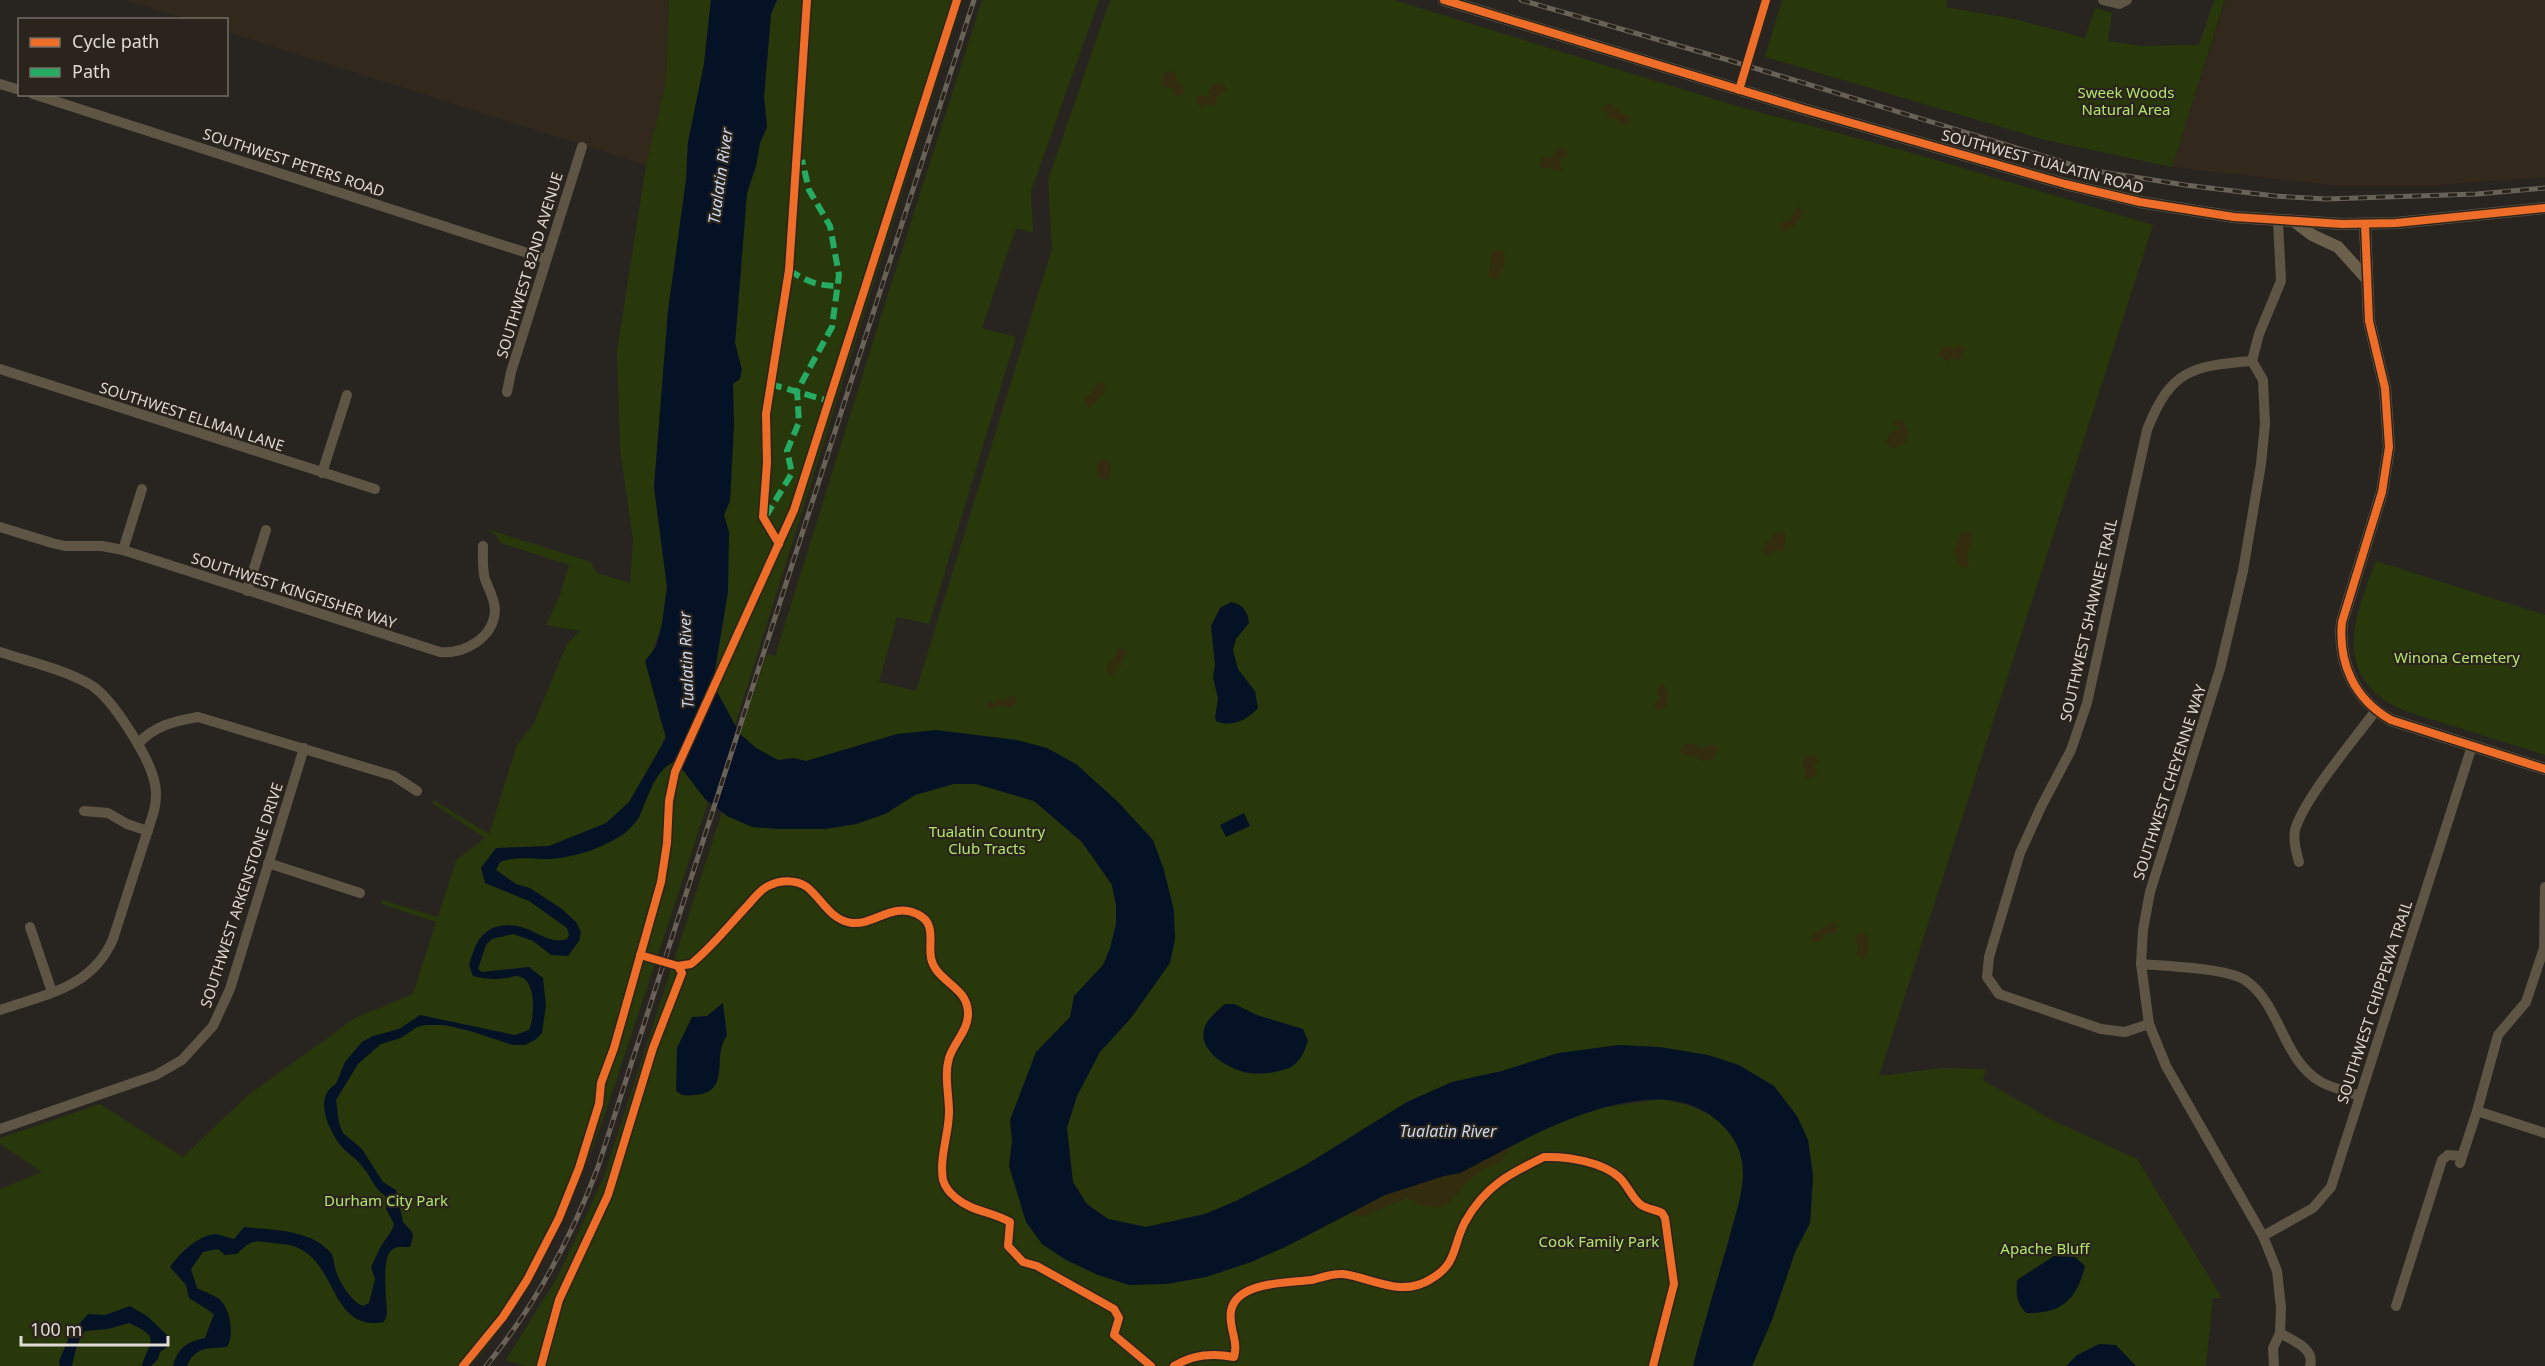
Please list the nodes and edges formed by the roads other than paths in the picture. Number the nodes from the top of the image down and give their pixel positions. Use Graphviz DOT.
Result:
graph roads {
  1 [pos="1444,0"];
  2 [pos="1766,0"];
  3 [pos="2103,0"];
  4 [pos="2126,0"];
  5 [pos="0,84"];
  6 [pos="18,89"];
  7 [pos="1739,90"];
  8 [pos="39,96"];
  9 [pos="582,147"];
  10 [pos="2545,208"];
  11 [pos="2278,221"];
  12 [pos="2295,222"];
  13 [pos="2365,224"];
  14 [pos="546,259"];
  15 [pos="2366,277"];
  16 [pos="2252,361"];
  17 [pos="0,369"];
  18 [pos="507,392"];
  19 [pos="347,395"];
  20 [pos="322,474"];
  21 [pos="142,489"];
  22 [pos="375,489"];
  23 [pos="0,527"];
  24 [pos="266,530"];
  25 [pos="483,546"];
  26 [pos="123,550"];
  27 [pos="248,591"];
  28 [pos="0,652"];
  29 [pos="2376,710"];
  30 [pos="138,744"];
  31 [pos="2472,746"];
  32 [pos="304,748"];
  33 [pos="2545,769"];
  34 [pos="417,790"];
  35 [pos="84,811"];
  36 [pos="148,831"];
  37 [pos="2299,862"];
  38 [pos="268,863"];
  39 [pos="2545,887"];
  40 [pos="360,893"];
  41 [pos="30,927"];
  42 [pos="2141,964"];
  43 [pos="52,992"];
  44 [pos="0,1010"];
  45 [pos="2149,1024"];
  46 [pos="2360,1096"];
  47 [pos="2477,1111"];
  48 [pos="0,1129"];
  49 [pos="2545,1133"];
  50 [pos="2263,1236"];
  51 [pos="2396,1306"];
  52 [pos="2280,1333"];
  53 [pos="2274,1366"];
  54 [pos="2310,1366"];
  1 -- 7 [label="main road, SOUTHWEST TUALATIN ROAD"];
  2 -- 7 [label="street"];
  3 -- 4 [label="street"];
  5 -- 6 [label="street"];
  7 -- 11 [label="main road, SOUTHWEST TUALATIN ROAD"];
  8 -- 14 [label="street, SOUTHWEST PETERS ROAD"];
  9 -- 14 [label="street, SOUTHWEST 82ND AVENUE"];
  10 -- 13 [label="main road, SOUTHWEST TUALATIN ROAD"];
  11 -- 12 [label="main road, SOUTHWEST TUALATIN ROAD"];
  11 -- 16 [label="street"];
  12 -- 13 [label="main road, SOUTHWEST TUALATIN ROAD"];
  12 -- 15 [label="main road"];
  13 -- 15 [label="main road"];
  14 -- 18 [label="street, SOUTHWEST 82ND AVENUE"];
  15 -- 29 [label="main road"];
  16 -- 42 [label="street, SOUTHWEST CHEYENNE WAY"];
  16 -- 45 [label="street, SOUTHWEST SHAWNEE TRAIL"];
  17 -- 20 [label="street, SOUTHWEST ELLMAN LANE"];
  19 -- 20 [label="street"];
  20 -- 22 [label="street, SOUTHWEST ELLMAN LANE"];
  21 -- 26 [label="street"];
  23 -- 26 [label="street, SOUTHWEST KINGFISHER WAY"];
  24 -- 27 [label="street"];
  25 -- 27 [label="street, SOUTHWEST KINGFISHER WAY"];
  26 -- 27 [label="street, SOUTHWEST KINGFISHER WAY"];
  28 -- 30 [label="street"];
  29 -- 31 [label="main road"];
  29 -- 37 [label="street"];
  30 -- 32 [label="street"];
  30 -- 36 [label="street"];
  31 -- 33 [label="main road"];
  31 -- 46 [label="street, SOUTHWEST CHIPPEWA TRAIL"];
  32 -- 34 [label="street"];
  32 -- 38 [label="street, SOUTHWEST ARKENSTONE DRIVE"];
  35 -- 36 [label="street"];
  36 -- 43 [label="street"];
  38 -- 40 [label="street"];
  38 -- 48 [label="street, SOUTHWEST ARKENSTONE DRIVE"];
  39 -- 47 [label="street"];
  41 -- 43 [label="street"];
  42 -- 45 [label="street, SOUTHWEST CHEYENNE WAY"];
  42 -- 46 [label="street"];
  43 -- 44 [label="street"];
  45 -- 50 [label="street, SOUTHWEST CHEYENNE WAY"];
  46 -- 50 [label="street, SOUTHWEST CHIPPEWA TRAIL"];
  47 -- 49 [label="street"];
  47 -- 51 [label="street"];
  50 -- 52 [label="street, SOUTHWEST CHEYENNE WAY"];
  52 -- 53 [label="street, SOUTHWEST CHEYENNE WAY"];
  52 -- 54 [label="street"];
}
